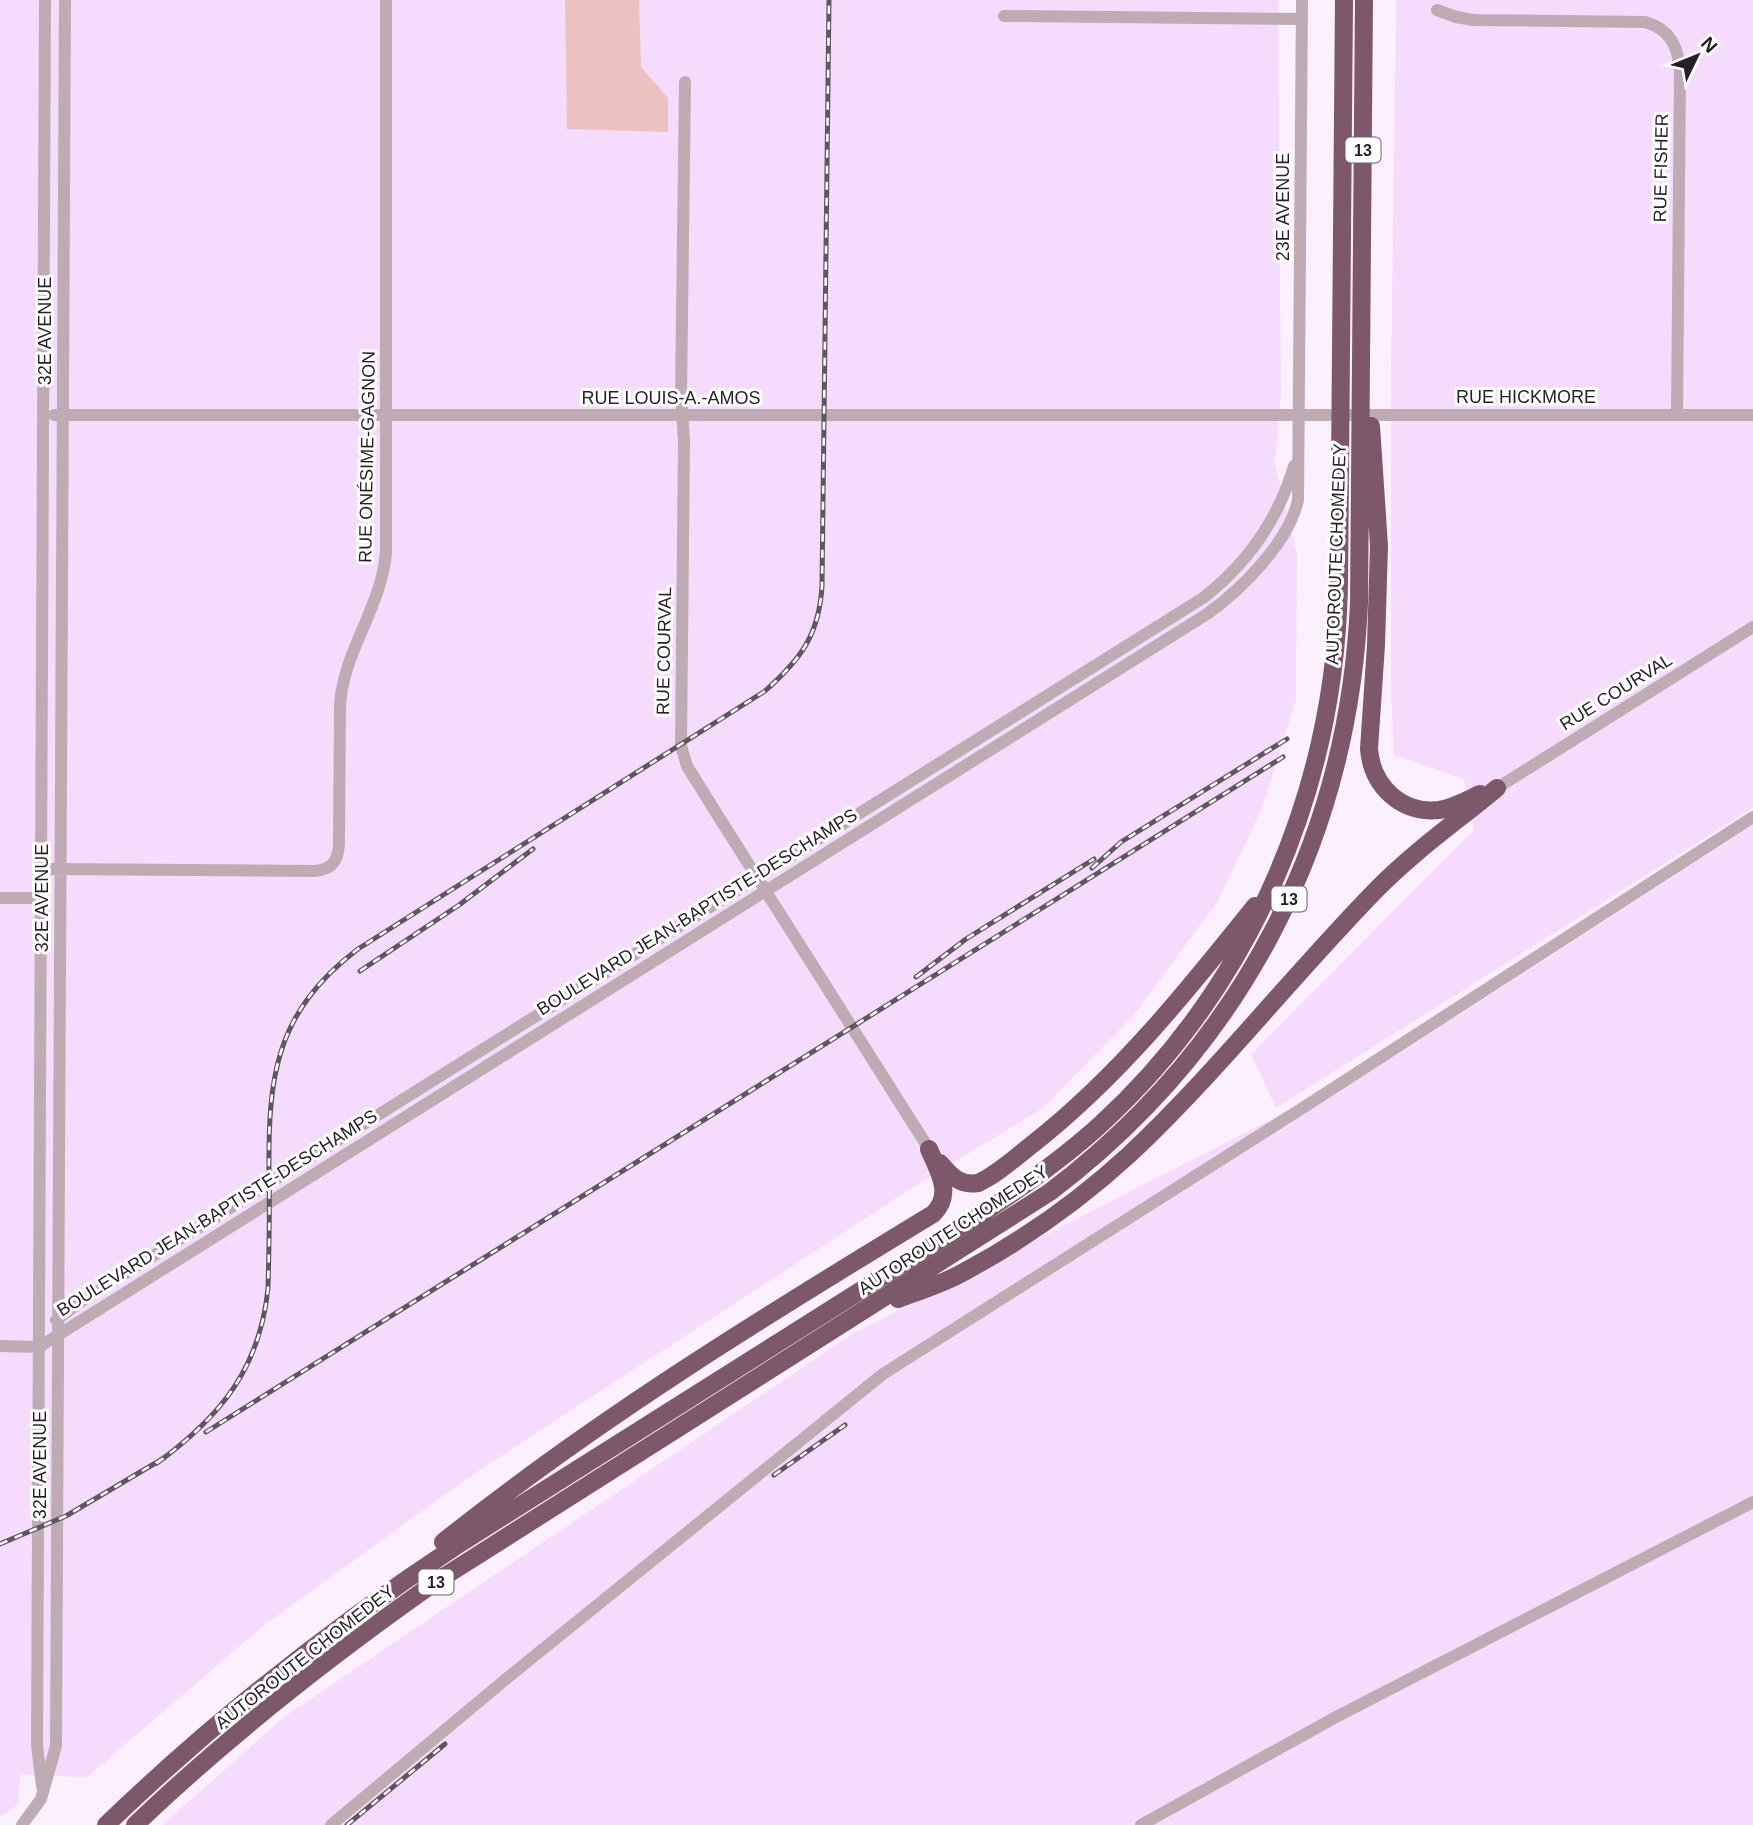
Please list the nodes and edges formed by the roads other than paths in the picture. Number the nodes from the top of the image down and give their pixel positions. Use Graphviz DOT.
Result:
graph roads {
  1 [pos="45,0"];
  2 [pos="65,0"];
  3 [pos="386,0"];
  4 [pos="1302,0"];
  5 [pos="1344,0"];
  6 [pos="1364,0"];
  7 [pos="1437,10"];
  8 [pos="1004,16"];
  9 [pos="1302,19"];
  10 [pos="45,49"];
  11 [pos="64,49"];
  12 [pos="685,82"];
  13 [pos="1362,301"];
  14 [pos="1299,414"];
  15 [pos="43,415"];
  16 [pos="62,415"];
  17 [pos="1677,415"];
  18 [pos="1753,415"];
  19 [pos="386,416"];
  20 [pos="683,416"];
  21 [pos="1298,450"];
  22 [pos="1753,626"];
  23 [pos="1497,788"];
  24 [pos="1753,817"];
  25 [pos="41,869"];
  26 [pos="60,870"];
  27 [pos="758,878"];
  28 [pos="1275,882"];
  29 [pos="765,890"];
  30 [pos="0,898"];
  31 [pos="41,898"];
  32 [pos="624,962"];
  33 [pos="631,974"];
  34 [pos="929,1149"];
  35 [pos="240,1202"];
  36 [pos="248,1214"];
  37 [pos="859,1314"];
  38 [pos="58,1317"];
  39 [pos="58,1333"];
  40 [pos="0,1346"];
  41 [pos="39,1347"];
  42 [pos="38,1478"];
  43 [pos="57,1478"];
  44 [pos="1753,1502"];
  45 [pos="37,1566"];
  46 [pos="57,1566"];
  47 [pos="348,1620"];
  48 [pos="42,1793"];
  49 [pos="22,1825"];
  50 [pos="106,1825"];
  51 [pos="135,1825"];
  52 [pos="331,1825"];
  53 [pos="1140,1825"];
  1 -- 10 [label="street, 32E AVENUE"];
  2 -- 11 [label="street, 32E AVENUE"];
  3 -- 19 [label="street, RUE ONÉSIME-GAGNON"];
  4 -- 9 [label="street, 23E AVENUE"];
  5 -- 28 [label="highway, AUTOROUTE CHOMEDEY / 13"];
  6 -- 13 [label="highway, AUTOROUTE CHOMEDEY / 13"];
  7 -- 17 [label="street, RUE FISHER"];
  8 -- 9 [label="street"];
  9 -- 14 [label="street, 23E AVENUE"];
  10 -- 11 [label="street"];
  10 -- 15 [label="street, 32E AVENUE"];
  11 -- 16 [label="street, 32E AVENUE"];
  12 -- 20 [label="street, RUE COURVAL"];
  13 -- 23 [label="highway"];
  13 -- 37 [label="highway, AUTOROUTE CHOMEDEY / 13"];
  14 -- 17 [label="street, RUE HICKMORE"];
  14 -- 20 [label="street, RUE LOUIS-A.-AMOS"];
  14 -- 21 [label="street, BOULEVARD JEAN-BAPTISTE-DESCHAMPS"];
  15 -- 16 [label="street, RUE LOUIS-A.-AMOS"];
  15 -- 25 [label="street, 32E AVENUE"];
  16 -- 19 [label="street, RUE LOUIS-A.-AMOS"];
  16 -- 26 [label="street, 32E AVENUE"];
  17 -- 18 [label="street, RUE HICKMORE"];
  19 -- 20 [label="street, RUE LOUIS-A.-AMOS"];
  19 -- 26 [label="street, RUE ONÉSIME-GAGNON"];
  20 -- 27 [label="street, RUE COURVAL"];
  21 -- 27 [label="street, BOULEVARD JEAN-BAPTISTE-DESCHAMPS"];
  21 -- 29 [label="street, BOULEVARD JEAN-BAPTISTE-DESCHAMPS"];
  22 -- 23 [label="street, RUE COURVAL"];
  23 -- 37 [label="highway"];
  24 -- 52 [label="street"];
  25 -- 26 [label="street, RUE ONÉSIME-GAGNON"];
  25 -- 31 [label="street, 32E AVENUE"];
  26 -- 38 [label="street, 32E AVENUE"];
  27 -- 29 [label="street, RUE COURVAL"];
  27 -- 32 [label="street, BOULEVARD JEAN-BAPTISTE-DESCHAMPS"];
  28 -- 34 [label="highway"];
  28 -- 47 [label="highway, AUTOROUTE CHOMEDEY / 13"];
  29 -- 33 [label="street, BOULEVARD JEAN-BAPTISTE-DESCHAMPS"];
  29 -- 34 [label="street, RUE COURVAL"];
  30 -- 31 [label="street"];
  31 -- 41 [label="street, 32E AVENUE"];
  32 -- 33 [label="street"];
  32 -- 35 [label="street, BOULEVARD JEAN-BAPTISTE-DESCHAMPS"];
  33 -- 36 [label="street, BOULEVARD JEAN-BAPTISTE-DESCHAMPS"];
  34 -- 47 [label="highway"];
  35 -- 36 [label="street"];
  35 -- 38 [label="street, BOULEVARD JEAN-BAPTISTE-DESCHAMPS"];
  36 -- 39 [label="street, BOULEVARD JEAN-BAPTISTE-DESCHAMPS"];
  37 -- 51 [label="highway, AUTOROUTE CHOMEDEY / 13"];
  38 -- 39 [label="street, 32E AVENUE"];
  38 -- 41 [label="street, BOULEVARD JEAN-BAPTISTE-DESCHAMPS"];
  39 -- 41 [label="street, BOULEVARD JEAN-BAPTISTE-DESCHAMPS"];
  39 -- 43 [label="street, 32E AVENUE"];
  40 -- 41 [label="street"];
  41 -- 42 [label="street, 32E AVENUE"];
  42 -- 43 [label="street"];
  42 -- 45 [label="street, 32E AVENUE"];
  43 -- 46 [label="street, 32E AVENUE"];
  44 -- 53 [label="street"];
  45 -- 46 [label="street"];
  45 -- 48 [label="street, 32E AVENUE"];
  46 -- 48 [label="street, 32E AVENUE"];
  47 -- 50 [label="highway, AUTOROUTE CHOMEDEY / 13"];
  48 -- 49 [label="street, 32E AVENUE"];
}
